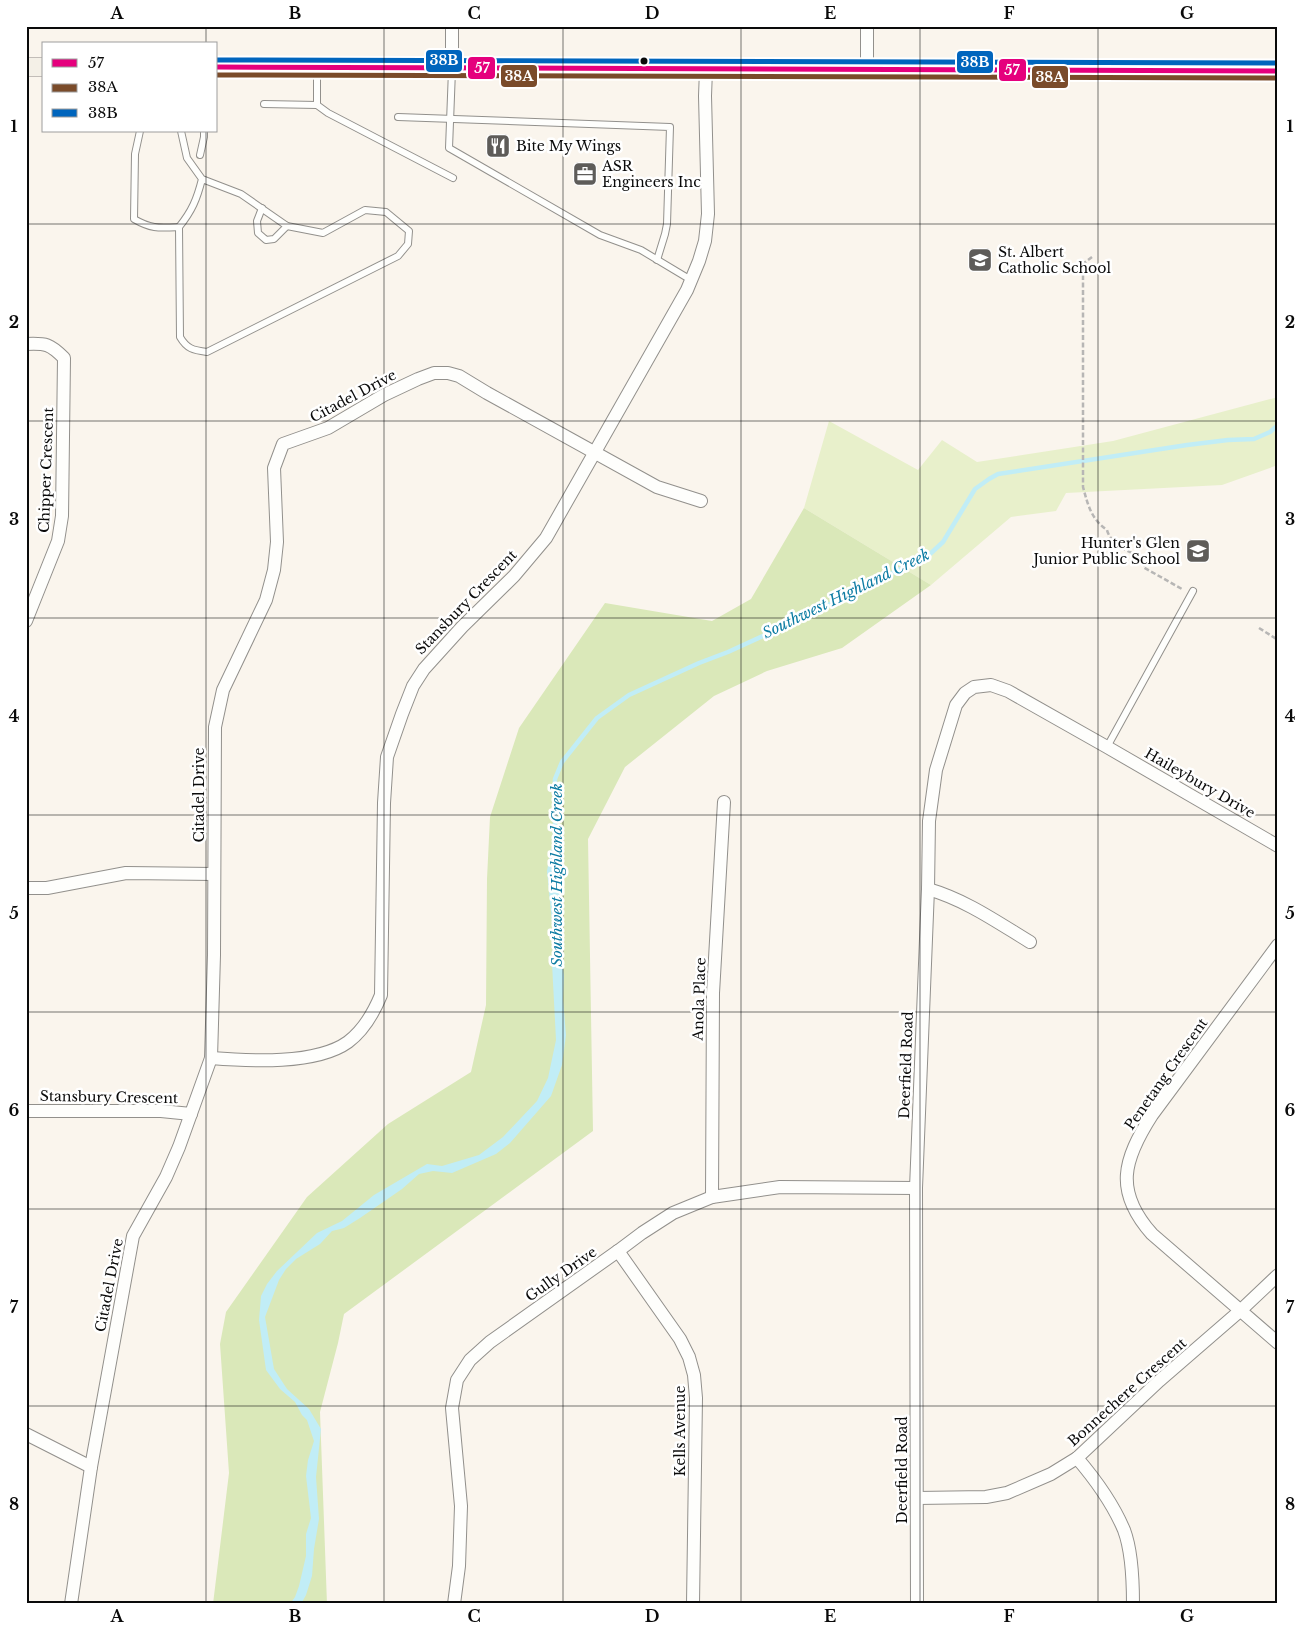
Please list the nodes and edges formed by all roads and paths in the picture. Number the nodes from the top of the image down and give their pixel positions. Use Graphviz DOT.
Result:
graph roads {
  1 [pos="452,26"];
  2 [pos="867,26"];
  3 [pos="26,67"];
  4 [pos="42,67"];
  5 [pos="218,67"];
  6 [pos="452,67"];
  7 [pos="317,68"];
  8 [pos="706,70"];
  9 [pos="867,70"];
  10 [pos="1278,72"];
  11 [pos="264,104"];
  12 [pos="317,104"];
  13 [pos="398,117"];
  14 [pos="450,120"];
  15 [pos="140,132"];
  16 [pos="181,132"];
  17 [pos="204,132"];
  18 [pos="200,155"];
  19 [pos="454,178"];
  20 [pos="202,179"];
  21 [pos="262,208"];
  22 [pos="287,226"];
  23 [pos="179,227"];
  24 [pos="1092,257"];
  25 [pos="657,260"];
  26 [pos="691,280"];
  27 [pos="26,344"];
  28 [pos="594,452"];
  29 [pos="701,501"];
  30 [pos="1194,591"];
  31 [pos="1187,601"];
  32 [pos="26,621"];
  33 [pos="1259,628"];
  34 [pos="1278,640"];
  35 [pos="1108,747"];
  36 [pos="724,802"];
  37 [pos="1278,846"];
  38 [pos="214,874"];
  39 [pos="26,888"];
  40 [pos="928,889"];
  41 [pos="1030,942"];
  42 [pos="1278,945"];
  43 [pos="211,1058"];
  44 [pos="26,1111"];
  45 [pos="191,1114"];
  46 [pos="916,1188"];
  47 [pos="712,1197"];
  48 [pos="618,1251"];
  49 [pos="1278,1275"];
  50 [pos="1241,1310"];
  51 [pos="1278,1342"];
  52 [pos="26,1434"];
  53 [pos="1078,1458"];
  54 [pos="91,1467"];
  55 [pos="917,1498"];
  56 [pos="71,1604"];
  57 [pos="454,1604"];
  58 [pos="694,1604"];
  59 [pos="917,1604"];
  60 [pos="1133,1604"];
  1 -- 6 [label="street"];
  2 -- 9 [label="street"];
  3 -- 4 [label="main road"];
  5 -- 7 [label="main road"];
  6 -- 7 [label="main road"];
  6 -- 8 [label="main road"];
  6 -- 14 [label="lane"];
  7 -- 12 [label="lane"];
  8 -- 9 [label="main road"];
  8 -- 26 [label="street, Stansbury Crescent"];
  9 -- 10 [label="main road"];
  11 -- 12 [label="lane"];
  12 -- 19 [label="lane"];
  13 -- 14 [label="lane"];
  14 -- 25 [label="lane"];
  14 -- 25 [label="lane"];
  15 -- 23 [label="lane"];
  16 -- 20 [label="lane"];
  17 -- 18 [label="lane"];
  20 -- 21 [label="lane"];
  20 -- 23 [label="lane"];
  21 -- 22 [label="lane"];
  21 -- 22 [label="lane"];
  22 -- 23 [label="lane"];
  24 -- 31 [label="path"];
  25 -- 26 [label="lane"];
  26 -- 28 [label="street, Stansbury Crescent"];
  27 -- 32 [label="street, Chipper Crescent"];
  28 -- 29 [label="street, Citadel Drive"];
  28 -- 38 [label="street, Citadel Drive"];
  28 -- 43 [label="street, Stansbury Crescent"];
  30 -- 31 [label="lane"];
  31 -- 35 [label="lane"];
  33 -- 34 [label="path"];
  35 -- 37 [label="street, Haileybury Drive"];
  35 -- 40 [label="street, Deerfield Road"];
  36 -- 47 [label="street, Anola Place"];
  38 -- 39 [label="street"];
  38 -- 43 [label="street, Citadel Drive"];
  40 -- 41 [label="street"];
  40 -- 46 [label="street, Deerfield Road"];
  42 -- 50 [label="street, Penetang Crescent"];
  43 -- 45 [label="street, Citadel Drive"];
  44 -- 45 [label="street, Stansbury Crescent"];
  45 -- 54 [label="street, Citadel Drive"];
  46 -- 47 [label="street, Gully Drive"];
  46 -- 55 [label="street, Deerfield Road"];
  47 -- 48 [label="street, Gully Drive"];
  48 -- 57 [label="street, Gully Drive"];
  48 -- 58 [label="street, Kells Avenue"];
  49 -- 50 [label="street, Bonnechere Crescent"];
  50 -- 51 [label="street, Penetang Crescent"];
  50 -- 53 [label="street, Bonnechere Crescent"];
  52 -- 54 [label="street"];
  53 -- 55 [label="street, Bonnechere Crescent"];
  53 -- 60 [label="street"];
  54 -- 56 [label="street, Citadel Drive"];
  55 -- 59 [label="street, Deerfield Road"];
}
